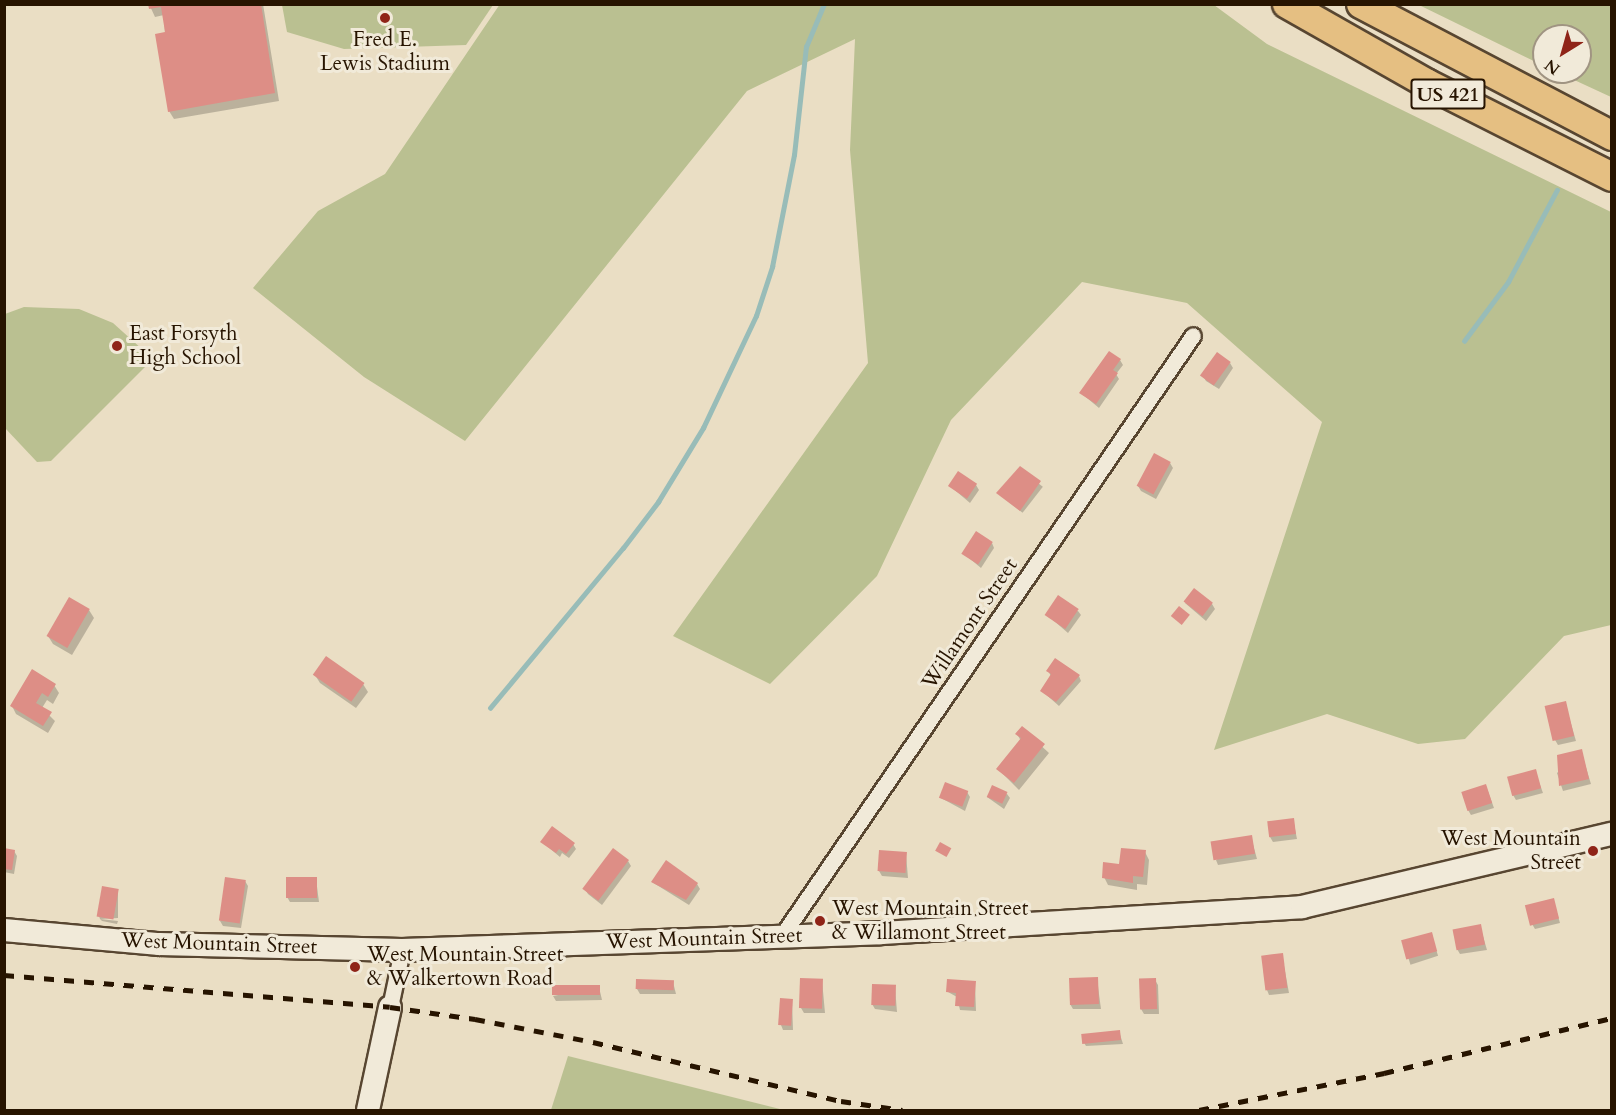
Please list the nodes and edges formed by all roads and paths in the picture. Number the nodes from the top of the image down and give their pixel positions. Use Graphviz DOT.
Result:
graph roads {
  1 [pos="1287,4"];
  2 [pos="1361,4"];
  3 [pos="1611,136"];
  4 [pos="1611,177"];
  5 [pos="1193,335"];
  6 [pos="1611,834"];
  7 [pos="4,930"];
  8 [pos="781,937"];
  9 [pos="402,950"];
  10 [pos="390,1007"];
  11 [pos="368,1110"];
  1 -- 4 [label="highway, US 421"];
  2 -- 3 [label="highway, US 421"];
  5 -- 8 [label="street, Willamont Street"];
  6 -- 8 [label="main road, West Mountain Street"];
  7 -- 9 [label="main road, West Mountain Street"];
  8 -- 9 [label="main road, West Mountain Street"];
  9 -- 10 [label="street"];
  10 -- 11 [label="main road"];
}
